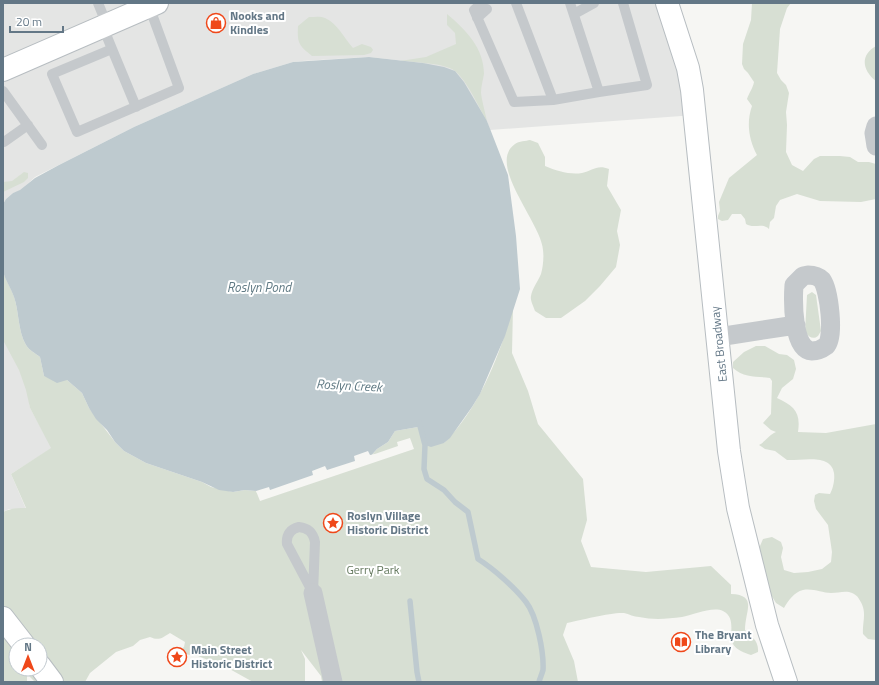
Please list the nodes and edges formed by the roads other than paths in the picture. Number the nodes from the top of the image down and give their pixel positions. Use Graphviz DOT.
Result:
graph roads {
  1 [pos="98,3"];
  2 [pos="516,3"];
  3 [pos="570,3"];
  4 [pos="594,3"];
  5 [pos="623,3"];
  6 [pos="667,3"];
  7 [pos="153,5"];
  8 [pos="478,8"];
  9 [pos="574,14"];
  10 [pos="105,26"];
  11 [pos="112,49"];
  12 [pos="43,53"];
  13 [pos="3,70"];
  14 [pos="52,74"];
  15 [pos="3,91"];
  16 [pos="599,92"];
  17 [pos="553,100"];
  18 [pos="136,107"];
  19 [pos="28,125"];
  20 [pos="876,126"];
  21 [pos="4,142"];
  22 [pos="42,145"];
  23 [pos="876,146"];
  24 [pos="796,324"];
  25 [pos="718,337"];
  26 [pos="313,593"];
  27 [pos="3,618"];
  28 [pos="18,637"];
  29 [pos="333,682"];
  30 [pos="786,682"];
  1 -- 10 [label="lane"];
  2 -- 17 [label="lane"];
  3 -- 9 [label="lane"];
  4 -- 9 [label="lane"];
  5 -- 16 [label="lane"];
  6 -- 25 [label="main road, East Broadway"];
  7 -- 10 [label="main road"];
  7 -- 18 [label="lane"];
  8 -- 17 [label="lane"];
  9 -- 16 [label="lane"];
  10 -- 11 [label="lane"];
  10 -- 12 [label="main road"];
  11 -- 14 [label="lane"];
  11 -- 18 [label="lane"];
  12 -- 13 [label="main road"];
  12 -- 14 [label="lane"];
  14 -- 18 [label="lane"];
  15 -- 19 [label="lane"];
  16 -- 17 [label="lane"];
  19 -- 21 [label="lane"];
  19 -- 22 [label="lane"];
  20 -- 23 [label="street"];
  24 -- 25 [label="street"];
  25 -- 30 [label="main road, East Broadway"];
  26 -- 26 [label="lane"];
  26 -- 29 [label="street"];
  27 -- 28 [label="main road"];
}
